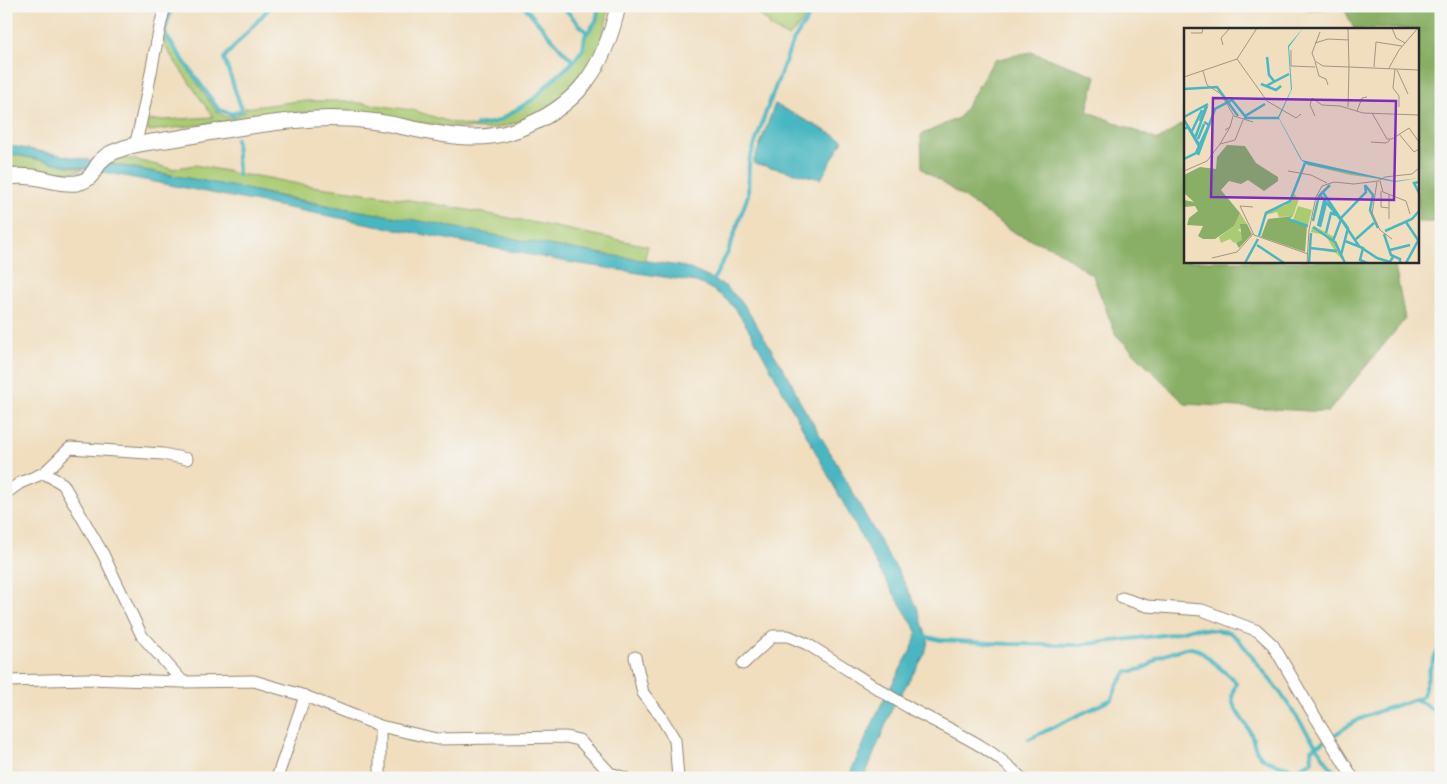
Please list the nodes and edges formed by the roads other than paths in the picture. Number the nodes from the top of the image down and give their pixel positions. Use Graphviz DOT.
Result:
graph roads {
  1 [pos="165,6"];
  2 [pos="618,6"];
  3 [pos="135,145"];
  4 [pos="6,177"];
  5 [pos="188,459"];
  6 [pos="44,473"];
  7 [pos="6,493"];
  8 [pos="1122,598"];
  9 [pos="635,657"];
  10 [pos="743,664"];
  11 [pos="6,681"];
  12 [pos="183,682"];
  13 [pos="305,696"];
  14 [pos="380,726"];
  15 [pos="277,778"];
  16 [pos="380,778"];
  17 [pos="625,778"];
  18 [pos="678,778"];
  19 [pos="1021,778"];
  20 [pos="1353,778"];
  1 -- 3 [label="street"];
  2 -- 3 [label="street"];
  3 -- 4 [label="street"];
  5 -- 6 [label="street"];
  6 -- 7 [label="street"];
  6 -- 12 [label="street"];
  8 -- 20 [label="street"];
  9 -- 18 [label="street"];
  10 -- 19 [label="street"];
  11 -- 12 [label="street"];
  12 -- 13 [label="street"];
  13 -- 14 [label="street"];
  13 -- 15 [label="street"];
  14 -- 16 [label="street"];
  14 -- 17 [label="street"];
}
